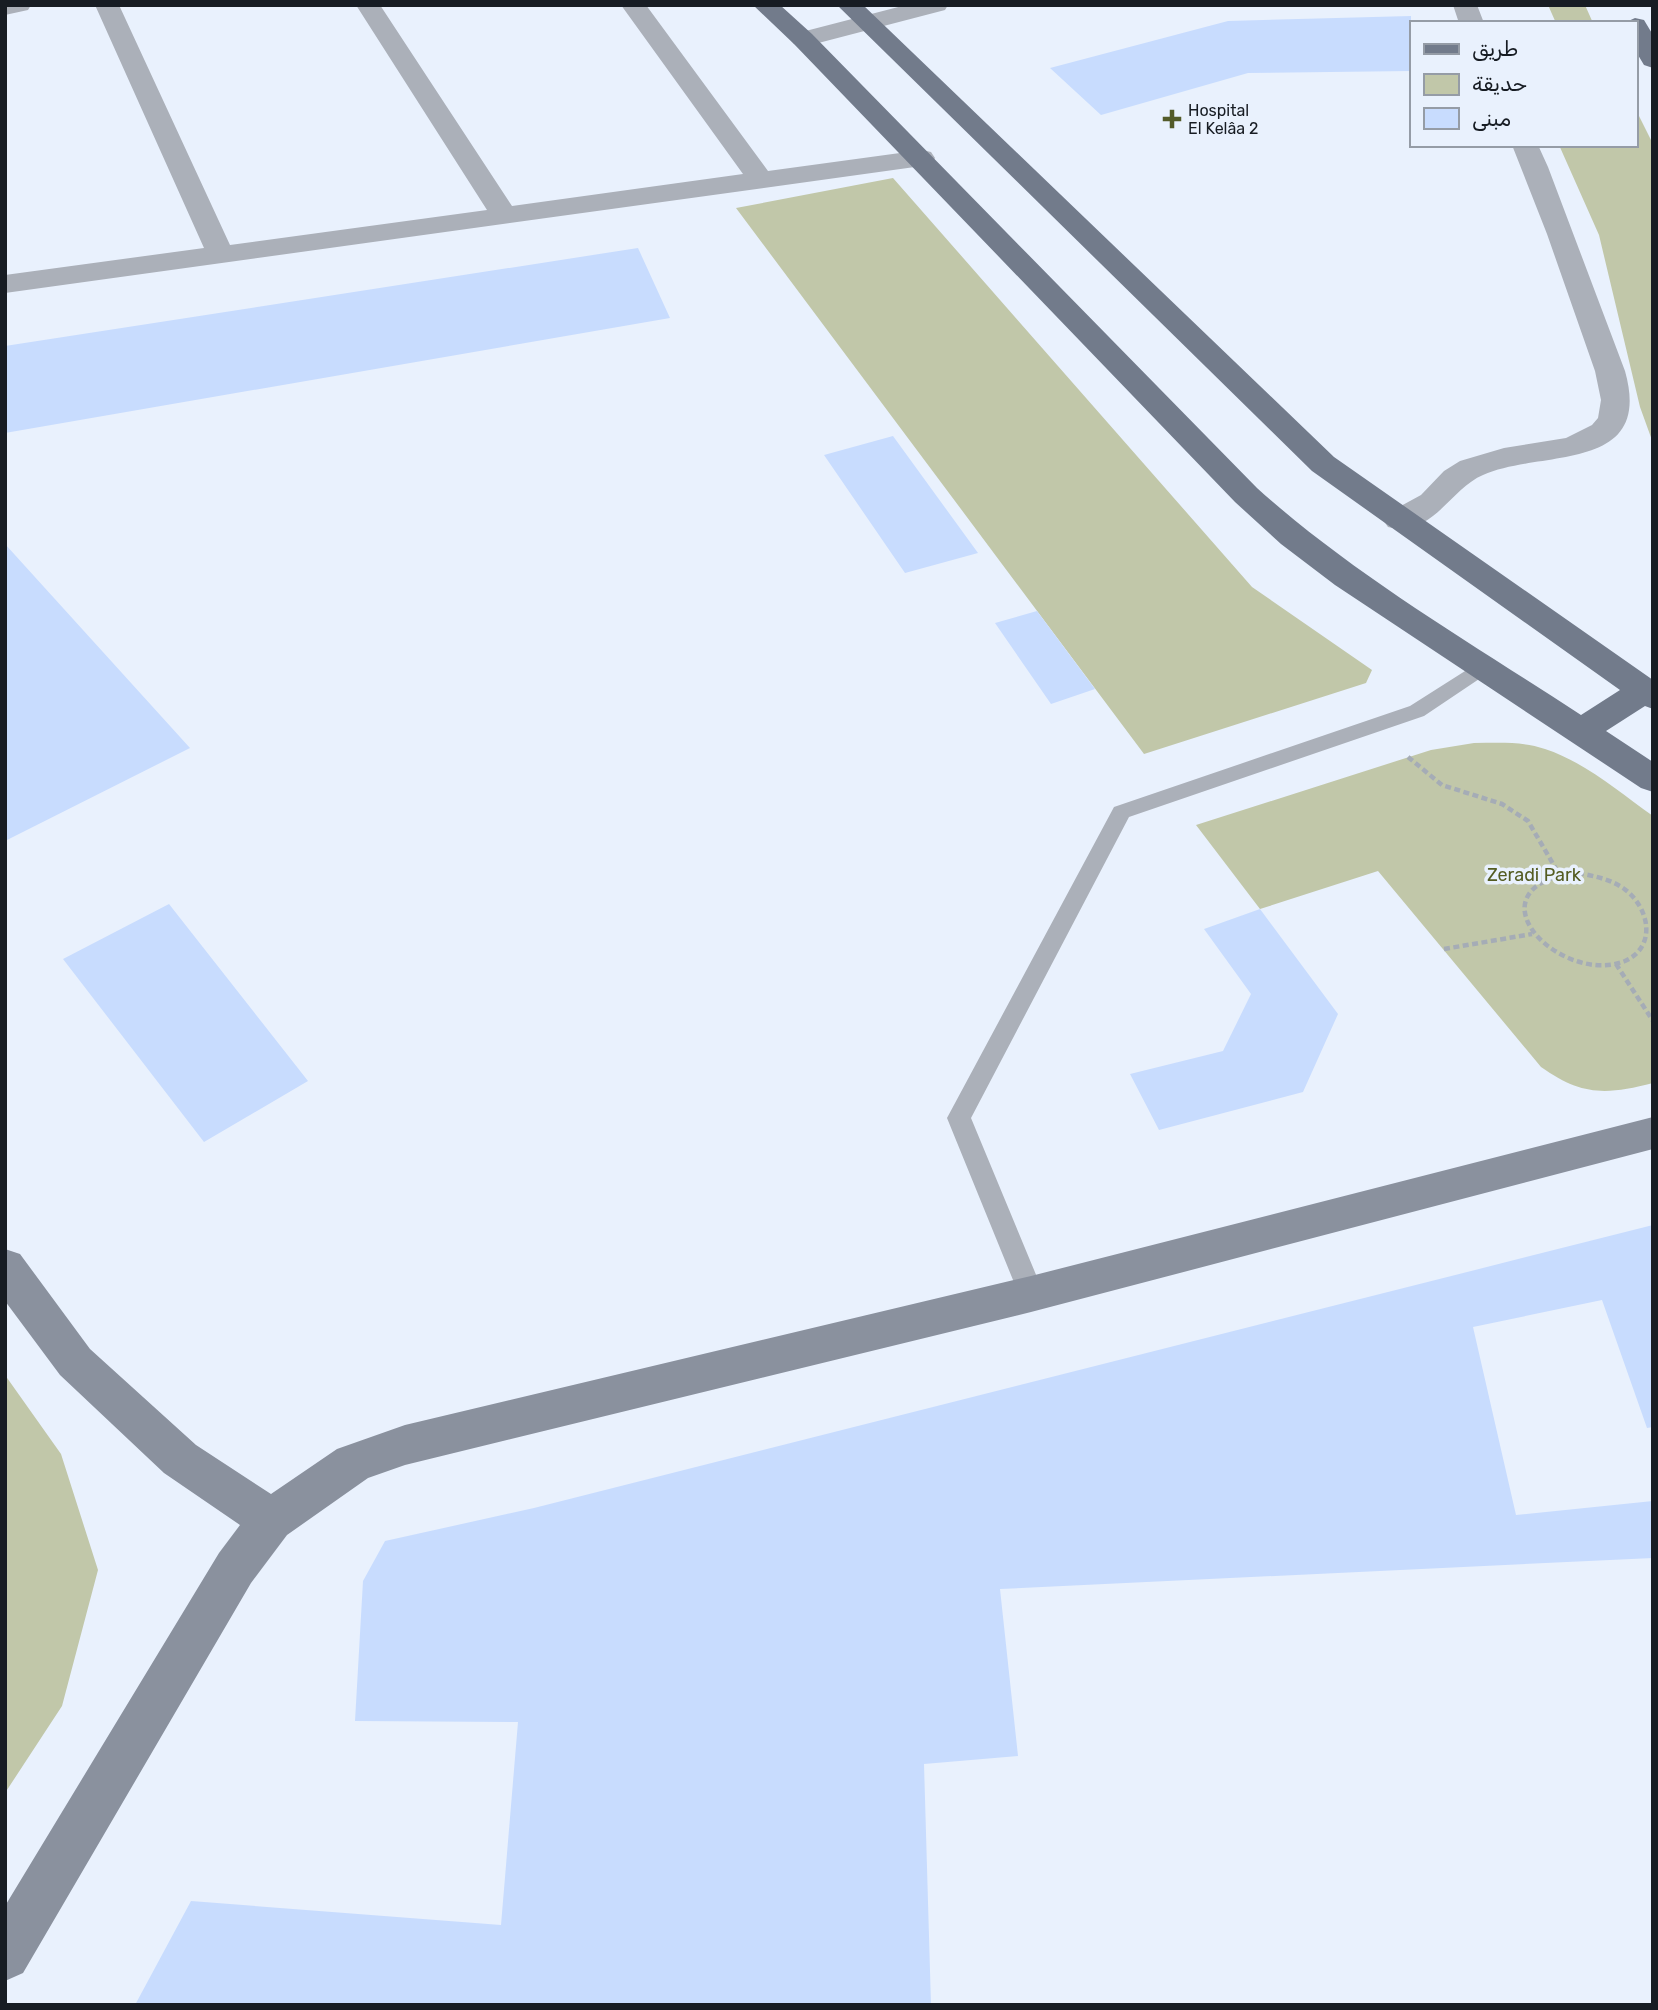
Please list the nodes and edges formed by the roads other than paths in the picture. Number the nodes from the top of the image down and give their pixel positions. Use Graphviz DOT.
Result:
graph roads {
  1 [pos="19,5"];
  2 [pos="107,5"];
  3 [pos="368,5"];
  4 [pos="633,5"];
  5 [pos="765,5"];
  6 [pos="936,5"];
  7 [pos="1625,5"];
  8 [pos="5,8"];
  9 [pos="859,14"];
  10 [pos="1633,21"];
  11 [pos="1637,29"];
  12 [pos="803,39"];
  13 [pos="1647,54"];
  14 [pos="1526,147"];
  15 [pos="922,158"];
  16 [pos="761,180"];
  17 [pos="505,215"];
  18 [pos="221,256"];
  19 [pos="5,284"];
  20 [pos="1399,520"];
  21 [pos="1483,666"];
  22 [pos="1648,694"];
  23 [pos="1582,730"];
  24 [pos="1653,779"];
  25 [pos="1653,1133"];
  26 [pos="5,1267"];
  27 [pos="1031,1294"];
  28 [pos="271,1520"];
  29 [pos="5,1955"];
  1 -- 8 [label="street"];
  2 -- 18 [label="street"];
  3 -- 17 [label="street"];
  4 -- 16 [label="street"];
  5 -- 12 [label="main road"];
  6 -- 9 [label="street"];
  7 -- 10 [label="main road"];
  9 -- 12 [label="street"];
  9 -- 20 [label="main road"];
  11 -- 13 [label="main road"];
  12 -- 15 [label="main road"];
  14 -- 20 [label="street"];
  15 -- 16 [label="street"];
  15 -- 21 [label="main road"];
  16 -- 17 [label="street"];
  17 -- 18 [label="street"];
  18 -- 19 [label="street"];
  20 -- 22 [label="main road"];
  21 -- 23 [label="main road"];
  21 -- 27 [label="lane"];
  22 -- 23 [label="main road"];
  23 -- 24 [label="main road"];
  25 -- 27 [label="street"];
  26 -- 28 [label="street"];
  27 -- 28 [label="street"];
  28 -- 29 [label="street"];
}
